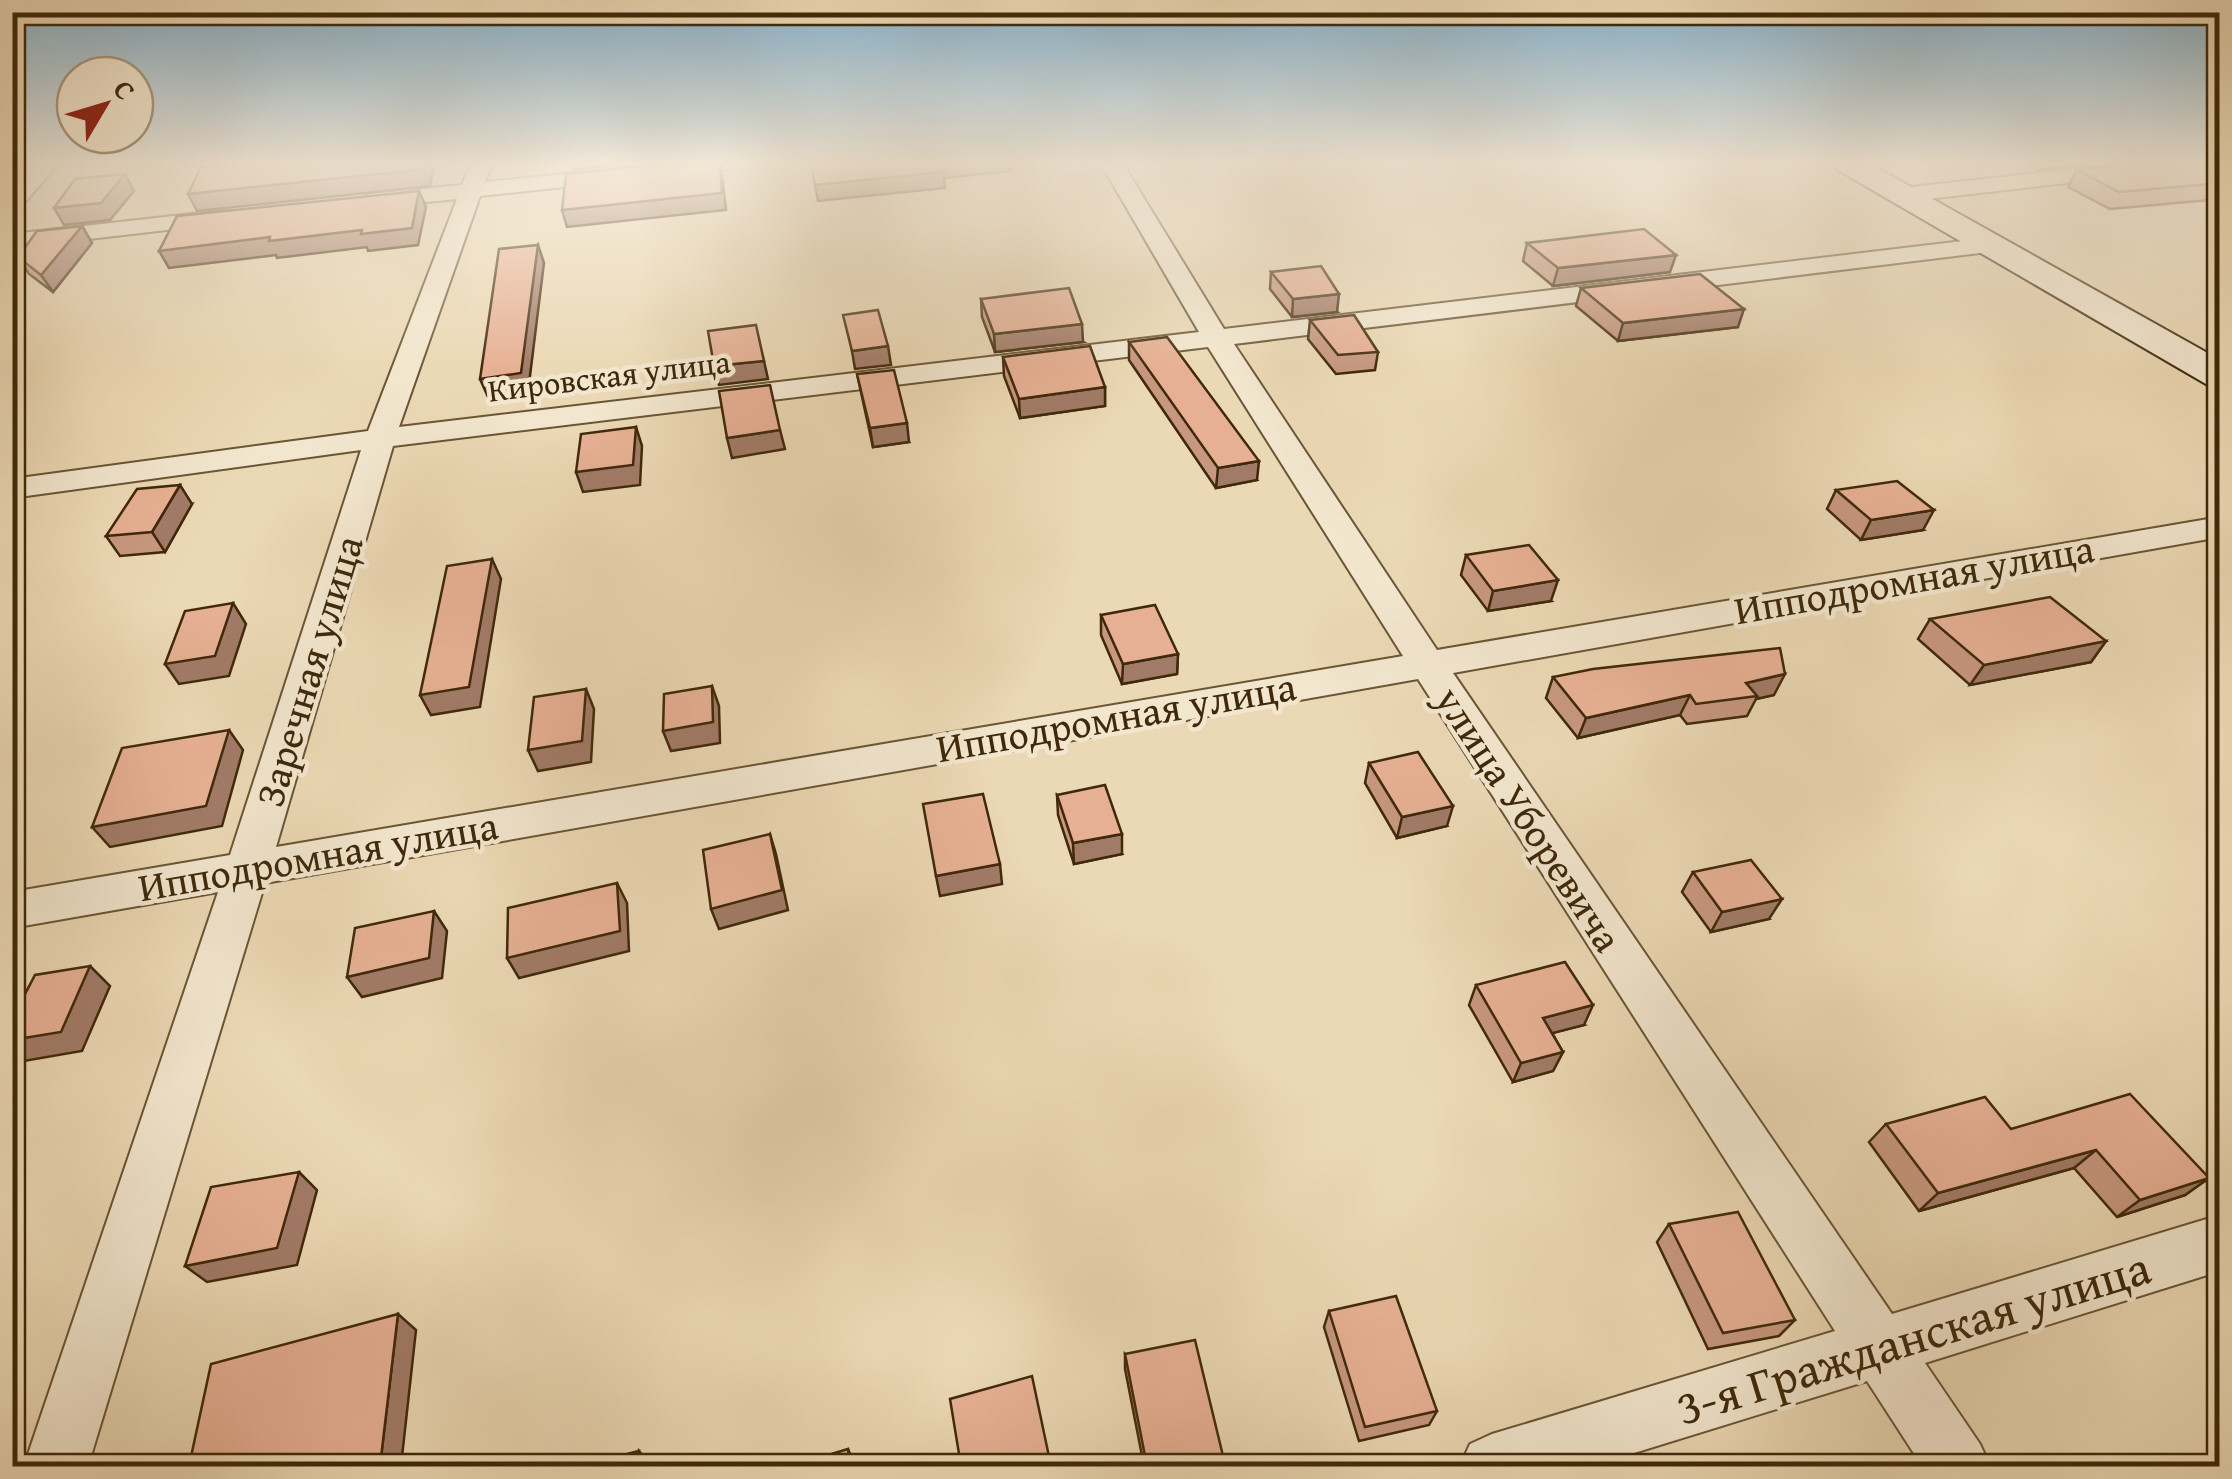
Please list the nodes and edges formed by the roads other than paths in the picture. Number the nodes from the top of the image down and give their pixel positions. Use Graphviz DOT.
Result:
graph roads {
  1 [pos="76,233"];
  2 [pos="456,233"];
  3 [pos="1153,233"];
  4 [pos="1969,233"];
  5 [pos="12,240"];
  6 [pos="1988,244"];
  7 [pos="1217,339"];
  8 [pos="2220,376"];
  9 [pos="380,438"];
  10 [pos="12,488"];
  11 [pos="2220,527"];
  12 [pos="1426,664"];
  13 [pos="248,868"];
  14 [pos="12,910"];
  15 [pos="2220,1242"];
  16 [pos="1877,1348"];
  17 [pos="56,1466"];
  18 [pos="1492,1466"];
  19 [pos="1958,1466"];
  1 -- 5 [label="street"];
  2 -- 9 [label="street, Заречная улица"];
  3 -- 7 [label="street, улица Уборевича"];
  4 -- 6 [label="main road"];
  6 -- 7 [label="street, Кировская улица"];
  6 -- 8 [label="main road"];
  7 -- 9 [label="street, Кировская улица"];
  7 -- 12 [label="street, улица Уборевича"];
  9 -- 10 [label="street, Кировская улица"];
  9 -- 13 [label="street, Заречная улица"];
  11 -- 12 [label="street, Ипподромная улица"];
  12 -- 13 [label="street, Ипподромная улица"];
  12 -- 16 [label="street, улица Уборевича"];
  13 -- 14 [label="street, Ипподромная улица"];
  13 -- 17 [label="street, Заречная улица"];
  15 -- 16 [label="street, 3-я Гражданская улица"];
  16 -- 18 [label="street, 3-я Гражданская улица"];
  16 -- 19 [label="street, улица Уборевича"];
}
